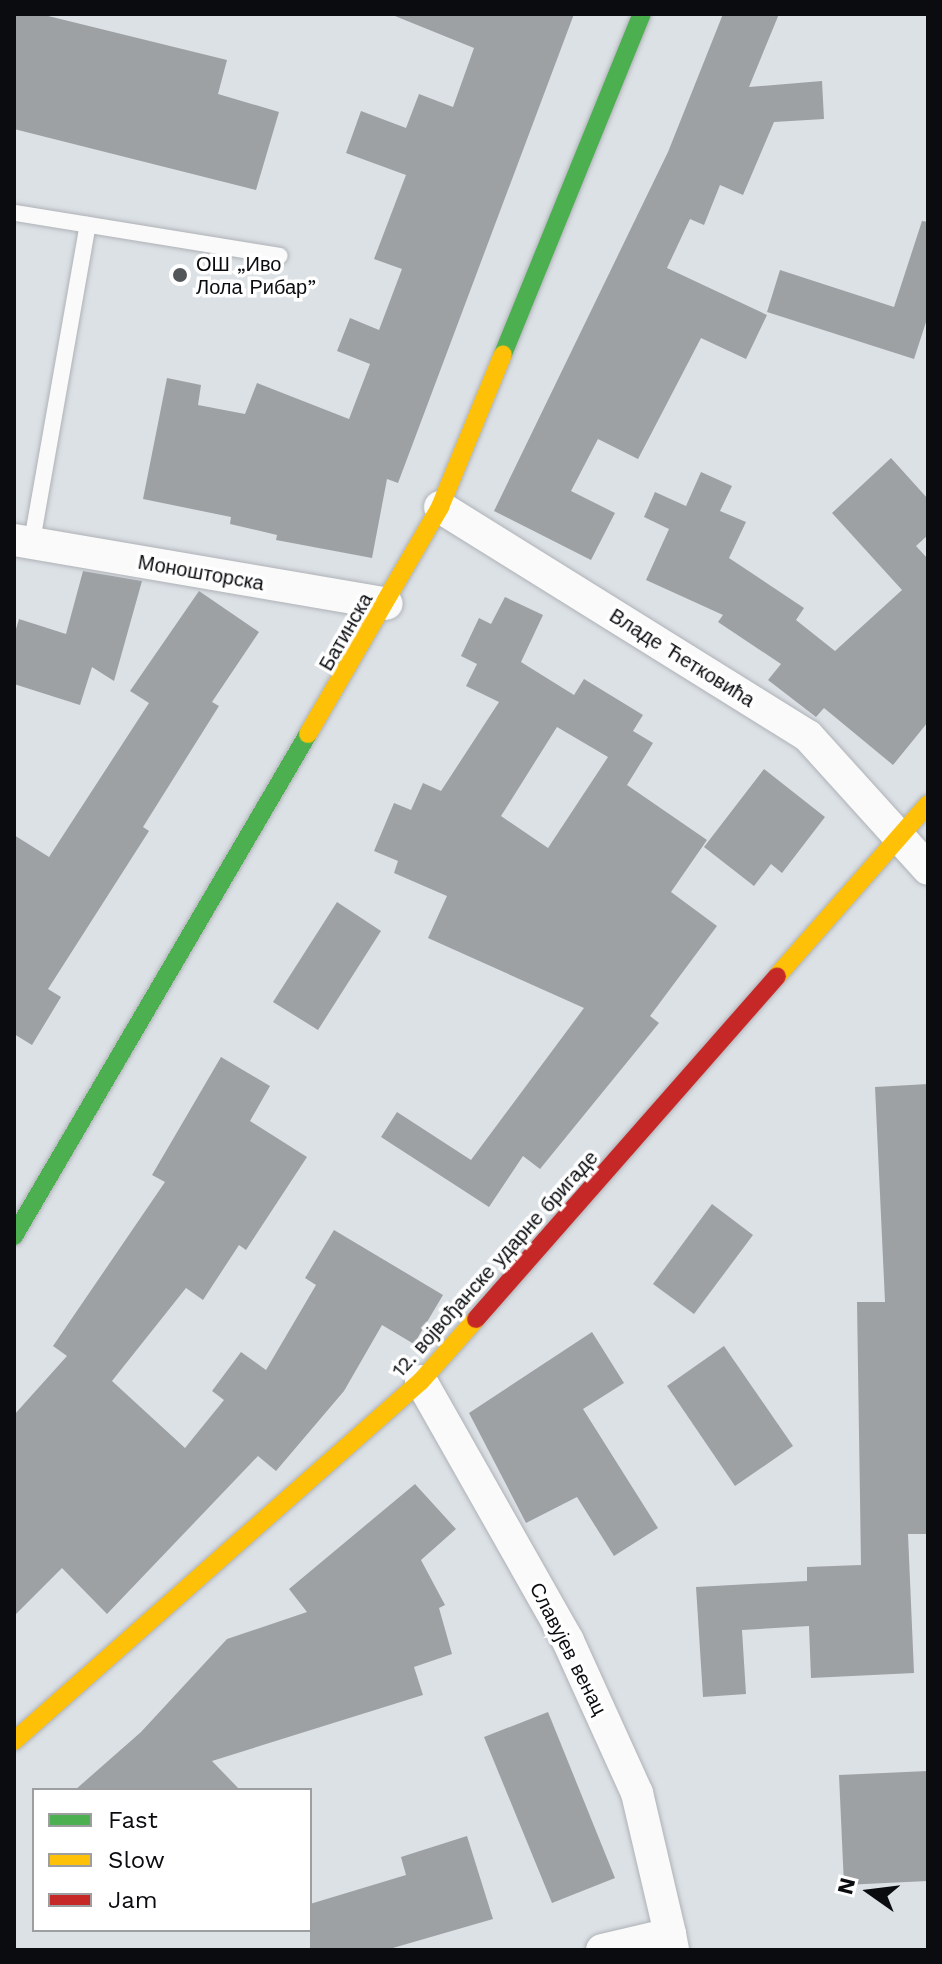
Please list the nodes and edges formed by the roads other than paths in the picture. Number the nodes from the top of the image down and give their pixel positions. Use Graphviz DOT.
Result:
graph roads {
  1 [pos="642,14"];
  2 [pos="15,213"];
  3 [pos="88,225"];
  4 [pos="280,256"];
  5 [pos="440,507"];
  6 [pos="23,540"];
  7 [pos="387,604"];
  8 [pos="928,804"];
  9 [pos="903,835"];
  10 [pos="928,869"];
  11 [pos="14,1236"];
  12 [pos="421,1381"];
  13 [pos="14,1741"];
  14 [pos="671,1942"];
  15 [pos="602,1950"];
  1 -- 5 [label="street, Батинска"];
  2 -- 3 [label="lane"];
  3 -- 4 [label="lane"];
  3 -- 6 [label="lane"];
  5 -- 7 [label="street, Батинска"];
  5 -- 9 [label="street, Владе Ћетковића"];
  6 -- 7 [label="street, Моношторска"];
  7 -- 11 [label="street, Батинска"];
  8 -- 9 [label="street, 12. војвођанске ударне бригаде"];
  9 -- 10 [label="street, Владе Ћетковића"];
  9 -- 12 [label="street, 12. војвођанске ударне бригаде"];
  12 -- 13 [label="street, 12. војвођанске ударне бригаде"];
  12 -- 14 [label="street, Славујев венац"];
  14 -- 15 [label="street, Славујев венац"];
}
